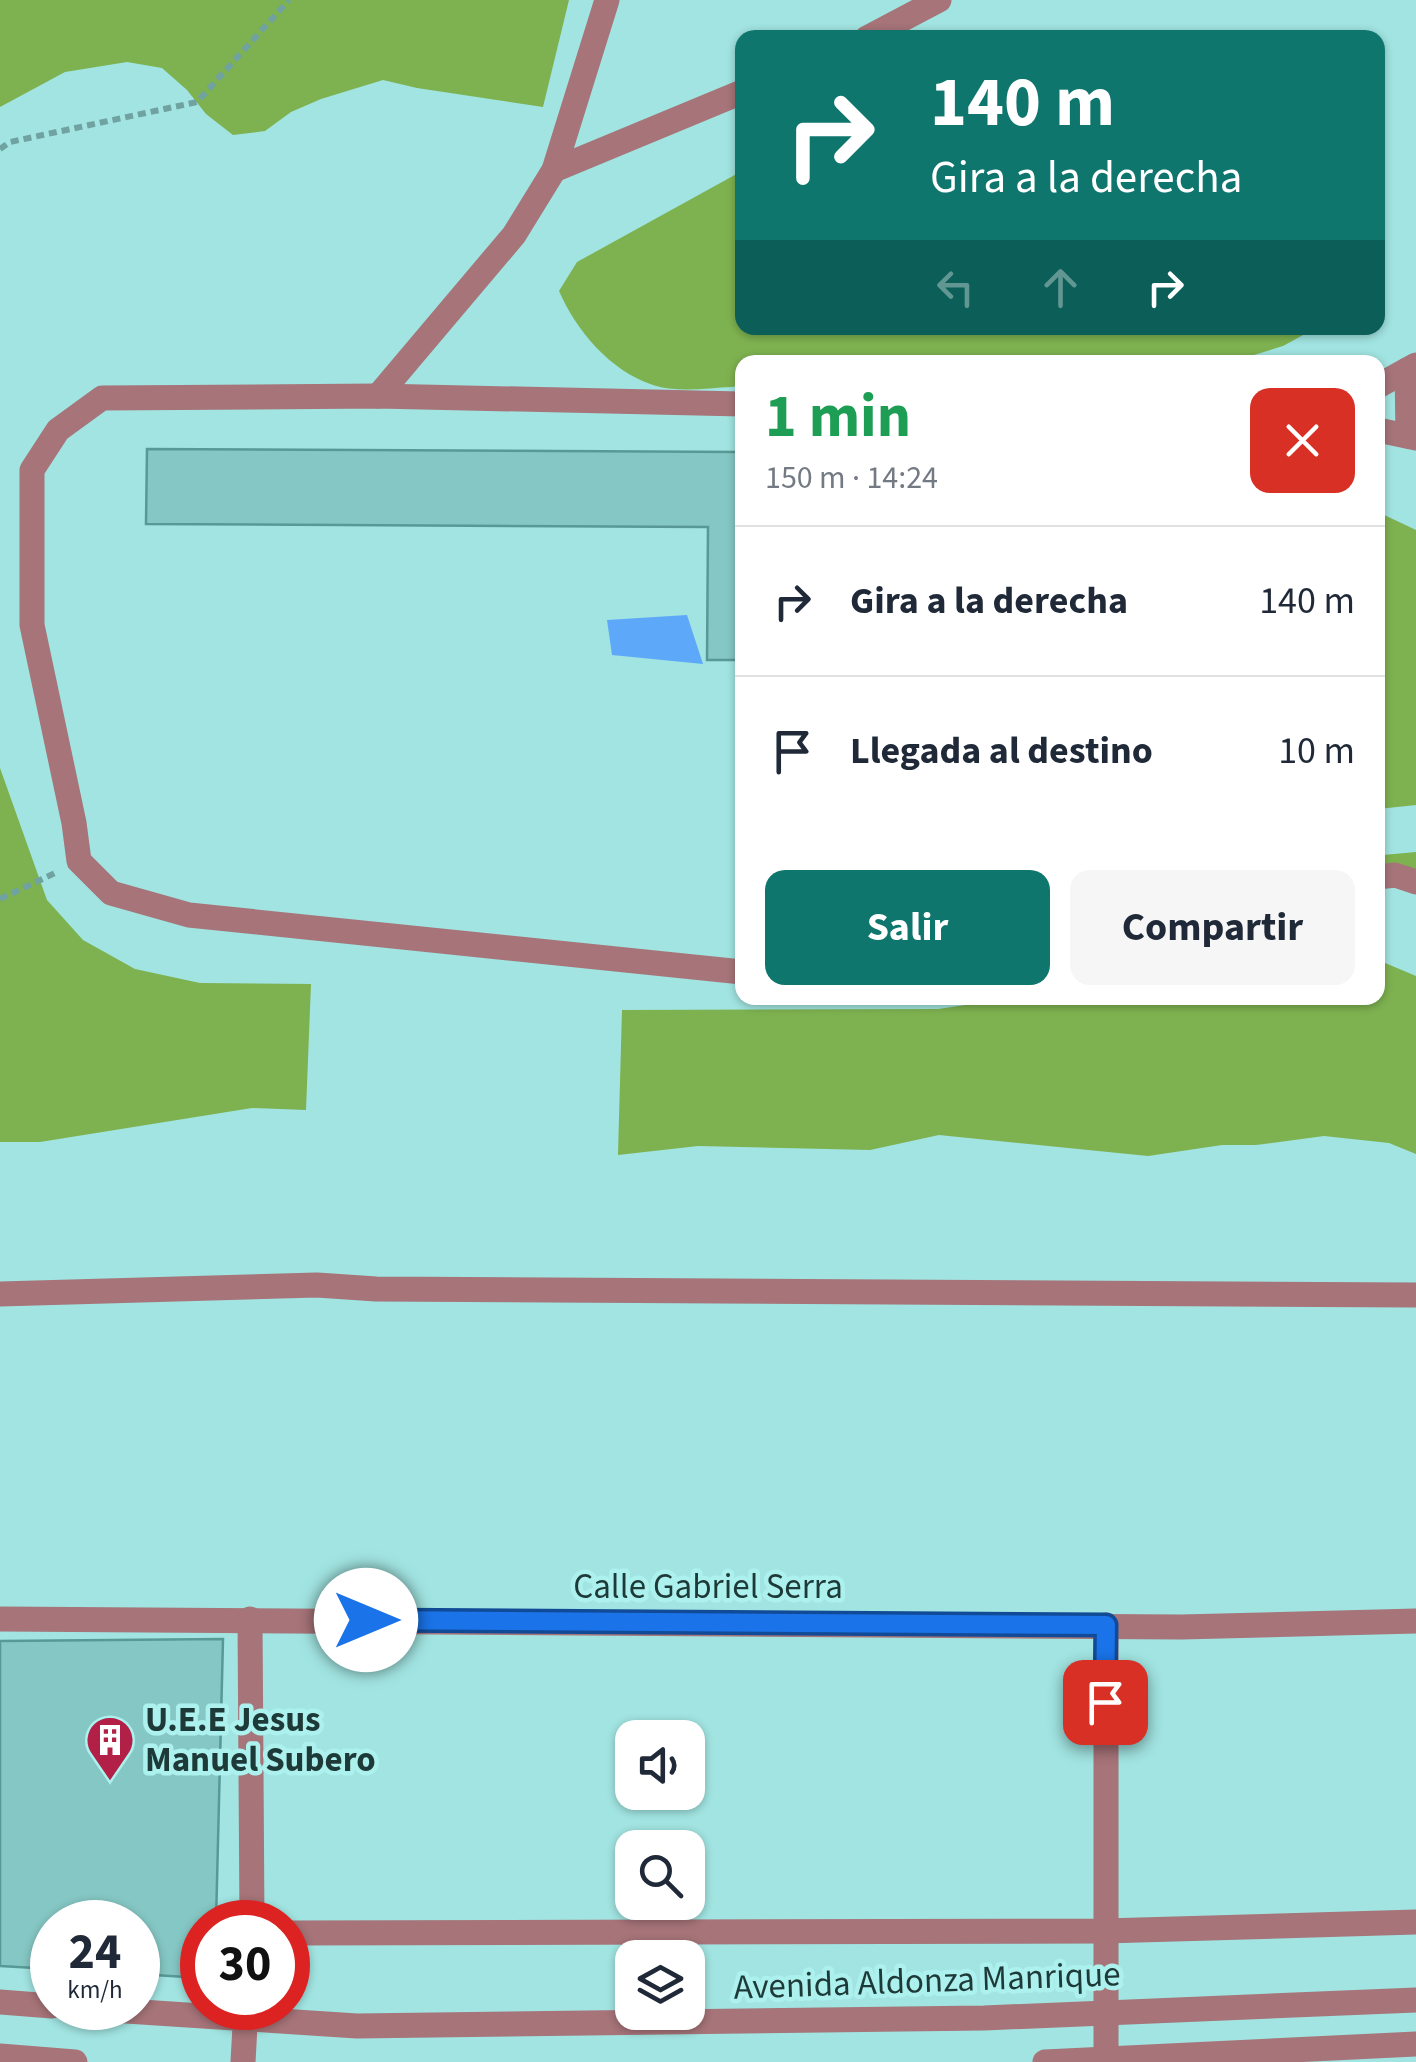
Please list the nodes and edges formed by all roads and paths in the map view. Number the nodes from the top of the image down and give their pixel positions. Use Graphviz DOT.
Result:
graph roads {
  1 [pos="288,0"];
  2 [pos="607,0"];
  3 [pos="938,0"];
  4 [pos="881,30"];
  5 [pos="735,95"];
  6 [pos="0,149"];
  7 [pos="554,170"];
  8 [pos="1411,367"];
  9 [pos="1385,382"];
  10 [pos="378,396"];
  11 [pos="735,404"];
  12 [pos="1385,431"];
  13 [pos="1412,437"];
  14 [pos="78,861"];
  15 [pos="1385,876"];
  16 [pos="1416,882"];
  17 [pos="0,899"];
  18 [pos="735,971"];
  19 [pos="0,1294"];
  20 [pos="1416,1295"];
  21 [pos="250,1618"];
  22 [pos="0,1619"];
  23 [pos="1416,1621"];
  24 [pos="1106,1625"];
  25 [pos="252,1900"];
  26 [pos="1416,1922"];
  27 [pos="1104,1931"];
  28 [pos="310,1933"];
  29 [pos="1416,2000"];
  30 [pos="0,2002"];
  31 [pos="30,2004"];
  32 [pos="1104,2012"];
  33 [pos="310,2019"];
  34 [pos="245,2030"];
  35 [pos="1416,2044"];
  36 [pos="0,2056"];
  37 [pos="1296,2056"];
  38 [pos="1106,2058"];
  39 [pos="75,2062"];
  40 [pos="243,2062"];
  41 [pos="1045,2062"];
  1 -- 6 [label="path"];
  2 -- 7 [label="street"];
  3 -- 4 [label="street"];
  5 -- 7 [label="street"];
  7 -- 10 [label="street"];
  8 -- 9 [label="street"];
  8 -- 13 [label="street"];
  10 -- 11 [label="street"];
  10 -- 14 [label="street"];
  12 -- 13 [label="street"];
  14 -- 17 [label="path"];
  14 -- 18 [label="street"];
  15 -- 16 [label="street"];
  19 -- 20 [label="street"];
  21 -- 22 [label="street, Calle Gabriel Serra"];
  21 -- 24 [label="street, Calle Gabriel Serra"];
  21 -- 25 [label="street"];
  23 -- 24 [label="street, Calle Gabriel Serra"];
  24 -- 27 [label="street"];
  26 -- 27 [label="street"];
  27 -- 28 [label="street"];
  27 -- 32 [label="street"];
  29 -- 32 [label="street, Avenida Aldonza Manrique"];
  30 -- 31 [label="street"];
  32 -- 33 [label="street, Avenida Aldonza Manrique"];
  32 -- 38 [label="street"];
  34 -- 40 [label="street"];
  35 -- 37 [label="street"];
  36 -- 39 [label="street"];
  37 -- 38 [label="street"];
  38 -- 41 [label="street"];
}
